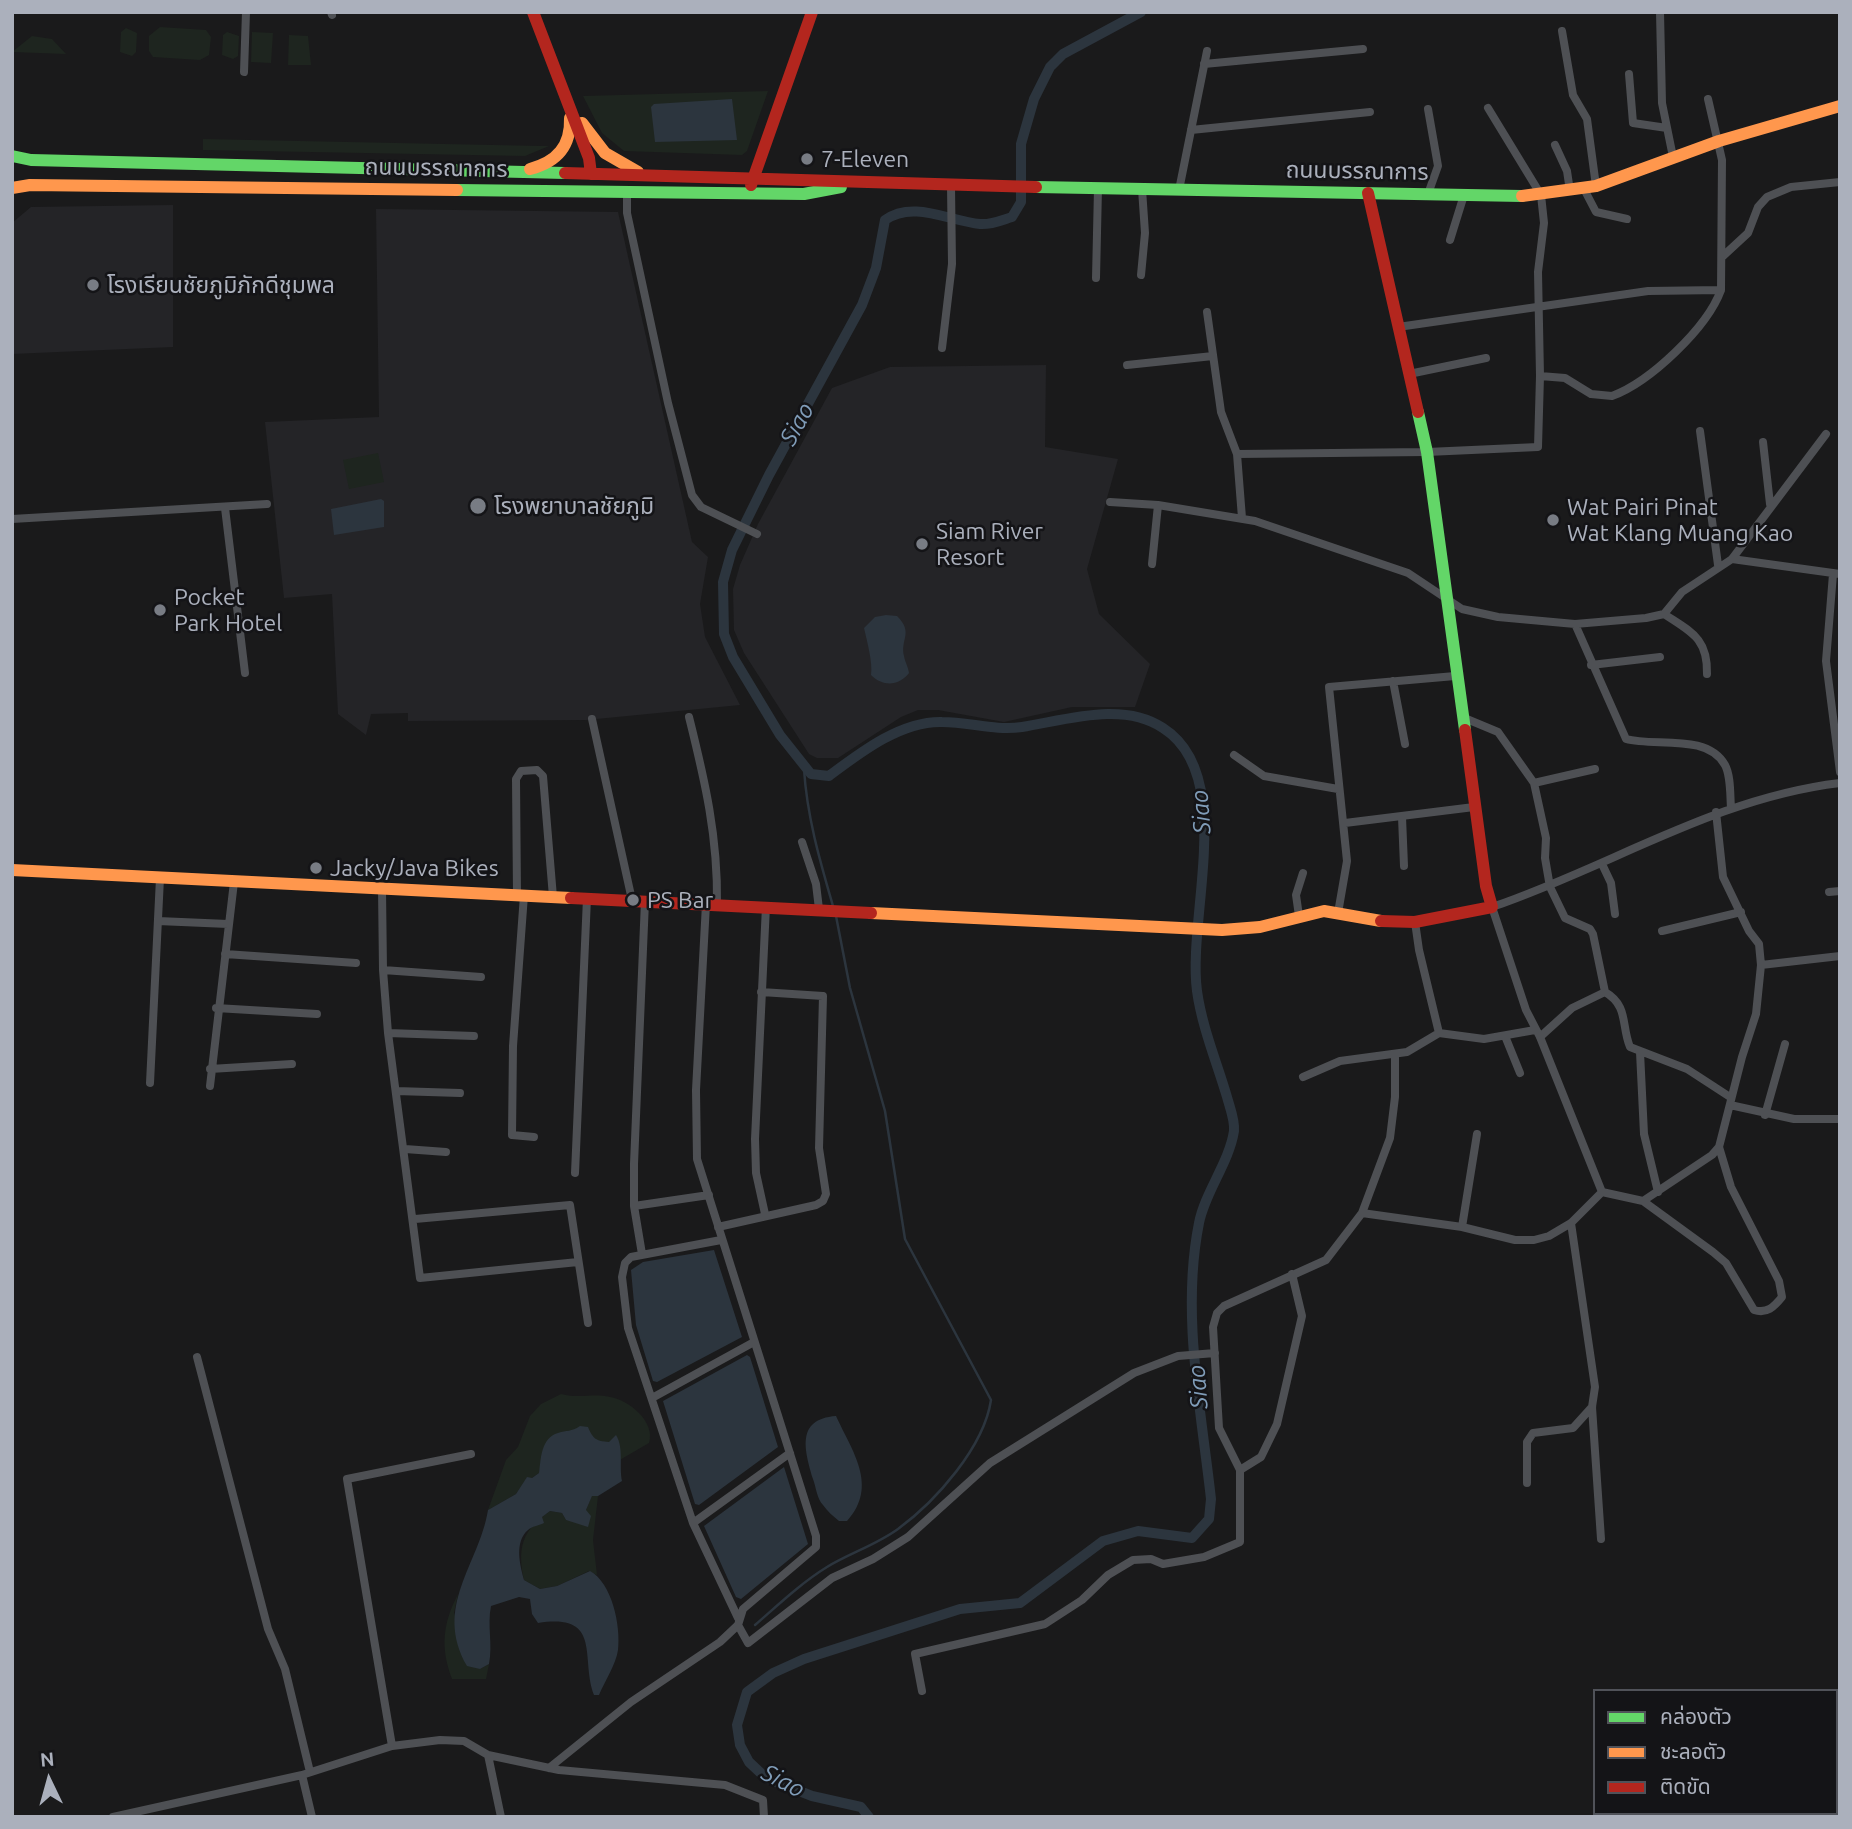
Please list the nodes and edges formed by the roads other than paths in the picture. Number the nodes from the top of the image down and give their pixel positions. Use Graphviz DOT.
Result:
graph roads {
  1 [pos="246,12"];
  2 [pos="533,12"];
  3 [pos="812,12"];
  4 [pos="1660,12"];
  5 [pos="1562,31"];
  6 [pos="1363,48"];
  7 [pos="1206,51"];
  8 [pos="1204,64"];
  9 [pos="244,72"];
  10 [pos="1629,74"];
  11 [pos="1708,99"];
  12 [pos="568,102"];
  13 [pos="1840,106"];
  14 [pos="1488,108"];
  15 [pos="1429,109"];
  16 [pos="1370,112"];
  17 [pos="1667,128"];
  18 [pos="1191,130"];
  19 [pos="1719,141"];
  20 [pos="1555,145"];
  21 [pos="12,156"];
  22 [pos="1672,157"];
  23 [pos="135,163"];
  24 [pos="287,167"];
  25 [pos="475,171"];
  26 [pos="509,172"];
  27 [pos="591,174"];
  28 [pos="647,175"];
  29 [pos="751,178"];
  30 [pos="1840,182"];
  31 [pos="859,184"];
  32 [pos="134,186"];
  33 [pos="951,186"];
  34 [pos="1590,187"];
  35 [pos="12,188"];
  36 [pos="287,188"];
  37 [pos="1098,188"];
  38 [pos="1142,189"];
  39 [pos="475,190"];
  40 [pos="1180,190"];
  41 [pos="590,191"];
  42 [pos="1570,191"];
  43 [pos="627,192"];
  44 [pos="750,193"];
  45 [pos="1368,193"];
  46 [pos="1428,194"];
  47 [pos="1464,195"];
  48 [pos="1541,195"];
  49 [pos="1627,219"];
  50 [pos="1450,240"];
  51 [pos="1722,257"];
  52 [pos="1140,275"];
  53 [pos="1096,278"];
  54 [pos="1721,290"];
  55 [pos="1539,306"];
  56 [pos="1207,312"];
  57 [pos="1398,327"];
  58 [pos="942,348"];
  59 [pos="1213,356"];
  60 [pos="1486,358"];
  61 [pos="1127,365"];
  62 [pos="1409,374"];
  63 [pos="1539,376"];
  64 [pos="1700,431"];
  65 [pos="1826,434"];
  66 [pos="1763,442"];
  67 [pos="1426,452"];
  68 [pos="1237,454"];
  69 [pos="1110,502"];
  70 [pos="267,504"];
  71 [pos="1770,504"];
  72 [pos="1158,505"];
  73 [pos="225,508"];
  74 [pos="12,519"];
  75 [pos="1242,519"];
  76 [pos="757,534"];
  77 [pos="1732,559"];
  78 [pos="1152,564"];
  79 [pos="1718,565"];
  80 [pos="1836,574"];
  81 [pos="1447,600"];
  82 [pos="1664,614"];
  83 [pos="1575,624"];
  84 [pos="1660,657"];
  85 [pos="1591,665"];
  86 [pos="245,673"];
  87 [pos="1707,674"];
  88 [pos="1455,676"];
  89 [pos="1393,681"];
  90 [pos="689,717"];
  91 [pos="1461,717"];
  92 [pos="592,719"];
  93 [pos="1405,744"];
  94 [pos="1234,755"];
  95 [pos="1595,769"];
  96 [pos="1840,772"];
  97 [pos="1534,783"];
  98 [pos="1840,783"];
  99 [pos="1338,789"];
  100 [pos="1474,807"];
  101 [pos="1731,808"];
  102 [pos="1717,812"];
  103 [pos="1402,817"];
  104 [pos="1345,823"];
  105 [pos="802,842"];
  106 [pos="1602,864"];
  107 [pos="1404,866"];
  108 [pos="12,870"];
  109 [pos="1303,873"];
  110 [pos="160,878"];
  111 [pos="234,882"];
  112 [pos="1550,887"];
  113 [pos="382,889"];
  114 [pos="1840,891"];
  115 [pos="1829,892"];
  116 [pos="521,895"];
  117 [pos="553,897"];
  118 [pos="587,898"];
  119 [pos="638,900"];
  120 [pos="711,904"];
  121 [pos="766,906"];
  122 [pos="1492,907"];
  123 [pos="823,909"];
  124 [pos="1741,912"];
  125 [pos="1338,913"];
  126 [pos="1615,915"];
  127 [pos="1299,916"];
  128 [pos="158,921"];
  129 [pos="1415,922"];
  130 [pos="228,924"];
  131 [pos="1661,931"];
  132 [pos="225,954"];
  133 [pos="1840,956"];
  134 [pos="355,963"];
  135 [pos="1761,965"];
  136 [pos="383,970"];
  137 [pos="481,978"];
  138 [pos="761,992"];
  139 [pos="1605,992"];
  140 [pos="216,1008"];
  141 [pos="317,1014"];
  142 [pos="388,1033"];
  143 [pos="1439,1033"];
  144 [pos="1538,1034"];
  145 [pos="474,1036"];
  146 [pos="1505,1036"];
  147 [pos="1785,1044"];
  148 [pos="1640,1052"];
  149 [pos="1395,1054"];
  150 [pos="292,1065"];
  151 [pos="210,1069"];
  152 [pos="1520,1073"];
  153 [pos="1303,1077"];
  154 [pos="150,1083"];
  155 [pos="210,1086"];
  156 [pos="396,1091"];
  157 [pos="460,1093"];
  158 [pos="1730,1101"];
  159 [pos="1765,1115"];
  160 [pos="1840,1119"];
  161 [pos="1477,1134"];
  162 [pos="534,1137"];
  163 [pos="1719,1147"];
  164 [pos="405,1149"];
  165 [pos="446,1152"];
  166 [pos="575,1173"];
  167 [pos="1602,1192"];
  168 [pos="1658,1192"];
  169 [pos="709,1195"];
  170 [pos="1643,1201"];
  171 [pos="634,1206"];
  172 [pos="1362,1213"];
  173 [pos="765,1214"];
  174 [pos="415,1219"];
  175 [pos="1571,1223"];
  176 [pos="718,1227"];
  177 [pos="1462,1227"];
  178 [pos="721,1240"];
  179 [pos="642,1254"];
  180 [pos="578,1262"];
  181 [pos="1292,1274"];
  182 [pos="588,1323"];
  183 [pos="754,1342"];
  184 [pos="1213,1353"];
  185 [pos="197,1357"];
  186 [pos="652,1398"];
  187 [pos="1592,1407"];
  188 [pos="790,1453"];
  189 [pos="471,1454"];
  190 [pos="1240,1470"];
  191 [pos="1527,1483"];
  192 [pos="693,1523"];
  193 [pos="1601,1539"];
  194 [pos="738,1624"];
  195 [pos="922,1691"];
  196 [pos="392,1746"];
  197 [pos="488,1755"];
  198 [pos="549,1768"];
  199 [pos="306,1773"];
  200 [pos="114,1817"];
  201 [pos="313,1817"];
  202 [pos="501,1817"];
  203 [pos="764,1817"];
  1 -- 9 [label="street"];
  2 -- 12 [label="street"];
  3 -- 29 [label="street"];
  4 -- 17 [label="street"];
  5 -- 34 [label="street"];
  6 -- 8 [label="street"];
  7 -- 8 [label="street"];
  8 -- 18 [label="street"];
  10 -- 17 [label="street"];
  11 -- 19 [label="street"];
  12 -- 26 [label="street"];
  12 -- 27 [label="street"];
  12 -- 28 [label="street"];
  13 -- 19 [label="street, ถนนบรรณาการ"];
  14 -- 48 [label="street"];
  15 -- 46 [label="street"];
  16 -- 18 [label="street"];
  17 -- 22 [label="street"];
  18 -- 40 [label="street"];
  19 -- 22 [label="street, ถนนบรรณาการ"];
  19 -- 51 [label="street"];
  20 -- 42 [label="street"];
  21 -- 23 [label="street, ถนนบรรณาการ"];
  22 -- 34 [label="street, ถนนบรรณาการ"];
  23 -- 24 [label="street, ถนนบรรณาการ"];
  23 -- 32 [label="street"];
  24 -- 25 [label="street, ถนนบรรณาการ"];
  24 -- 36 [label="street"];
  25 -- 26 [label="street, ถนนบรรณาการ"];
  25 -- 39 [label="street"];
  26 -- 27 [label="street, ถนนบรรณาการ"];
  27 -- 28 [label="street, ถนนบรรณาการ"];
  27 -- 41 [label="street"];
  28 -- 29 [label="street, ถนนบรรณาการ"];
  29 -- 31 [label="street, ถนนบรรณาการ"];
  29 -- 44 [label="street"];
  30 -- 51 [label="street"];
  31 -- 33 [label="street, ถนนบรรณาการ"];
  31 -- 44 [label="street, ถนนบรรณาการ"];
  32 -- 35 [label="street, ถนนบรรณาการ"];
  32 -- 36 [label="street, ถนนบรรณาการ"];
  33 -- 37 [label="street, ถนนบรรณาการ"];
  33 -- 58 [label="street"];
  34 -- 42 [label="street, ถนนบรรณาการ"];
  34 -- 49 [label="street"];
  36 -- 39 [label="street, ถนนบรรณาการ"];
  37 -- 38 [label="street, ถนนบรรณาการ"];
  37 -- 53 [label="street"];
  38 -- 40 [label="street, ถนนบรรณาการ"];
  38 -- 52 [label="street"];
  39 -- 41 [label="street, ถนนบรรณาการ"];
  40 -- 45 [label="street, ถนนบรรณาการ"];
  41 -- 43 [label="street, ถนนบรรณาการ"];
  42 -- 48 [label="street, ถนนบรรณาการ"];
  43 -- 44 [label="street, ถนนบรรณาการ"];
  43 -- 76 [label="street"];
  45 -- 46 [label="street, ถนนบรรณาการ"];
  45 -- 57 [label="street"];
  46 -- 47 [label="street, ถนนบรรณาการ"];
  47 -- 48 [label="street, ถนนบรรณาการ"];
  47 -- 50 [label="street"];
  48 -- 55 [label="street"];
  51 -- 54 [label="street"];
  54 -- 55 [label="street"];
  54 -- 63 [label="street"];
  55 -- 57 [label="street"];
  55 -- 63 [label="street"];
  56 -- 59 [label="street"];
  57 -- 62 [label="street"];
  59 -- 61 [label="street"];
  59 -- 68 [label="street"];
  60 -- 62 [label="street"];
  62 -- 67 [label="street"];
  63 -- 67 [label="street"];
  64 -- 79 [label="street"];
  65 -- 71 [label="street"];
  66 -- 71 [label="street"];
  67 -- 68 [label="street"];
  67 -- 81 [label="street"];
  68 -- 75 [label="street"];
  69 -- 72 [label="street"];
  70 -- 73 [label="street"];
  71 -- 77 [label="street"];
  72 -- 75 [label="street"];
  72 -- 78 [label="street"];
  73 -- 74 [label="street"];
  73 -- 86 [label="street"];
  75 -- 81 [label="street"];
  77 -- 79 [label="street"];
  77 -- 80 [label="street"];
  79 -- 82 [label="street"];
  80 -- 96 [label="street"];
  81 -- 83 [label="street"];
  81 -- 88 [label="street"];
  82 -- 83 [label="street"];
  82 -- 87 [label="street"];
  83 -- 85 [label="street"];
  84 -- 85 [label="street"];
  85 -- 101 [label="street"];
  88 -- 89 [label="street"];
  88 -- 91 [label="street"];
  89 -- 93 [label="street"];
  89 -- 99 [label="street"];
  90 -- 120 [label="street"];
  91 -- 97 [label="street"];
  91 -- 100 [label="street"];
  92 -- 119 [label="street"];
  94 -- 99 [label="street"];
  95 -- 97 [label="street"];
  97 -- 112 [label="street"];
  98 -- 101 [label="street"];
  99 -- 104 [label="street"];
  100 -- 103 [label="street"];
  100 -- 122 [label="street"];
  101 -- 102 [label="street"];
  102 -- 106 [label="street"];
  102 -- 124 [label="street"];
  103 -- 104 [label="street"];
  103 -- 107 [label="street"];
  104 -- 125 [label="street"];
  105 -- 123 [label="street"];
  106 -- 112 [label="street"];
  106 -- 126 [label="street"];
  108 -- 110 [label="street"];
  109 -- 127 [label="street"];
  110 -- 111 [label="street"];
  110 -- 128 [label="street"];
  111 -- 113 [label="street"];
  111 -- 130 [label="street"];
  112 -- 122 [label="street"];
  112 -- 139 [label="street"];
  113 -- 116 [label="street"];
  113 -- 136 [label="street"];
  114 -- 115 [label="street"];
  116 -- 117 [label="street"];
  116 -- 117 [label="street"];
  116 -- 162 [label="street"];
  117 -- 118 [label="street"];
  118 -- 119 [label="street"];
  118 -- 166 [label="street"];
  119 -- 120 [label="street"];
  119 -- 171 [label="street"];
  120 -- 121 [label="street"];
  120 -- 169 [label="street"];
  121 -- 123 [label="street"];
  121 -- 138 [label="street"];
  122 -- 129 [label="street"];
  122 -- 144 [label="street"];
  123 -- 127 [label="street"];
  124 -- 131 [label="street"];
  124 -- 135 [label="street"];
  125 -- 127 [label="street"];
  125 -- 129 [label="street"];
  128 -- 130 [label="street"];
  128 -- 154 [label="street"];
  129 -- 143 [label="street"];
  130 -- 132 [label="street"];
  132 -- 134 [label="street"];
  132 -- 140 [label="street"];
  133 -- 135 [label="street"];
  135 -- 158 [label="street"];
  136 -- 137 [label="street"];
  136 -- 142 [label="street"];
  138 -- 173 [label="street"];
  138 -- 173 [label="street"];
  139 -- 144 [label="street"];
  139 -- 148 [label="street"];
  140 -- 141 [label="street"];
  140 -- 151 [label="street"];
  142 -- 145 [label="street"];
  142 -- 156 [label="street"];
  143 -- 146 [label="street"];
  143 -- 149 [label="street"];
  144 -- 146 [label="street"];
  144 -- 167 [label="street"];
  146 -- 152 [label="street"];
  147 -- 159 [label="street"];
  148 -- 158 [label="street"];
  148 -- 168 [label="street"];
  149 -- 153 [label="street"];
  149 -- 172 [label="street"];
  150 -- 151 [label="street"];
  151 -- 155 [label="street"];
  156 -- 157 [label="street"];
  156 -- 164 [label="street"];
  158 -- 159 [label="street"];
  158 -- 163 [label="street"];
  159 -- 160 [label="street"];
  161 -- 177 [label="street"];
  163 -- 168 [label="street"];
  163 -- 170 [label="street"];
  164 -- 165 [label="street"];
  164 -- 174 [label="street"];
  167 -- 170 [label="street"];
  167 -- 175 [label="street"];
  168 -- 170 [label="street"];
  169 -- 171 [label="street"];
  169 -- 176 [label="street"];
  171 -- 179 [label="street"];
  172 -- 177 [label="street"];
  172 -- 181 [label="street"];
  173 -- 176 [label="street"];
  174 -- 180 [label="street"];
  174 -- 180 [label="street"];
  175 -- 177 [label="street"];
  175 -- 187 [label="street"];
  176 -- 178 [label="street"];
  178 -- 179 [label="street"];
  178 -- 183 [label="street"];
  179 -- 186 [label="street"];
  180 -- 182 [label="street"];
  181 -- 184 [label="street"];
  181 -- 190 [label="street"];
  183 -- 186 [label="street"];
  183 -- 188 [label="street"];
  184 -- 190 [label="street"];
  184 -- 194 [label="street"];
  185 -- 199 [label="street"];
  186 -- 192 [label="street"];
  187 -- 191 [label="street"];
  187 -- 193 [label="street"];
  188 -- 192 [label="street"];
  188 -- 194 [label="street"];
  189 -- 196 [label="street"];
  190 -- 195 [label="street"];
  192 -- 194 [label="street"];
  194 -- 198 [label="street"];
  196 -- 197 [label="street"];
  196 -- 199 [label="street"];
  197 -- 198 [label="street"];
  197 -- 202 [label="street"];
  198 -- 203 [label="street"];
  199 -- 200 [label="street"];
  199 -- 201 [label="street"];
}
